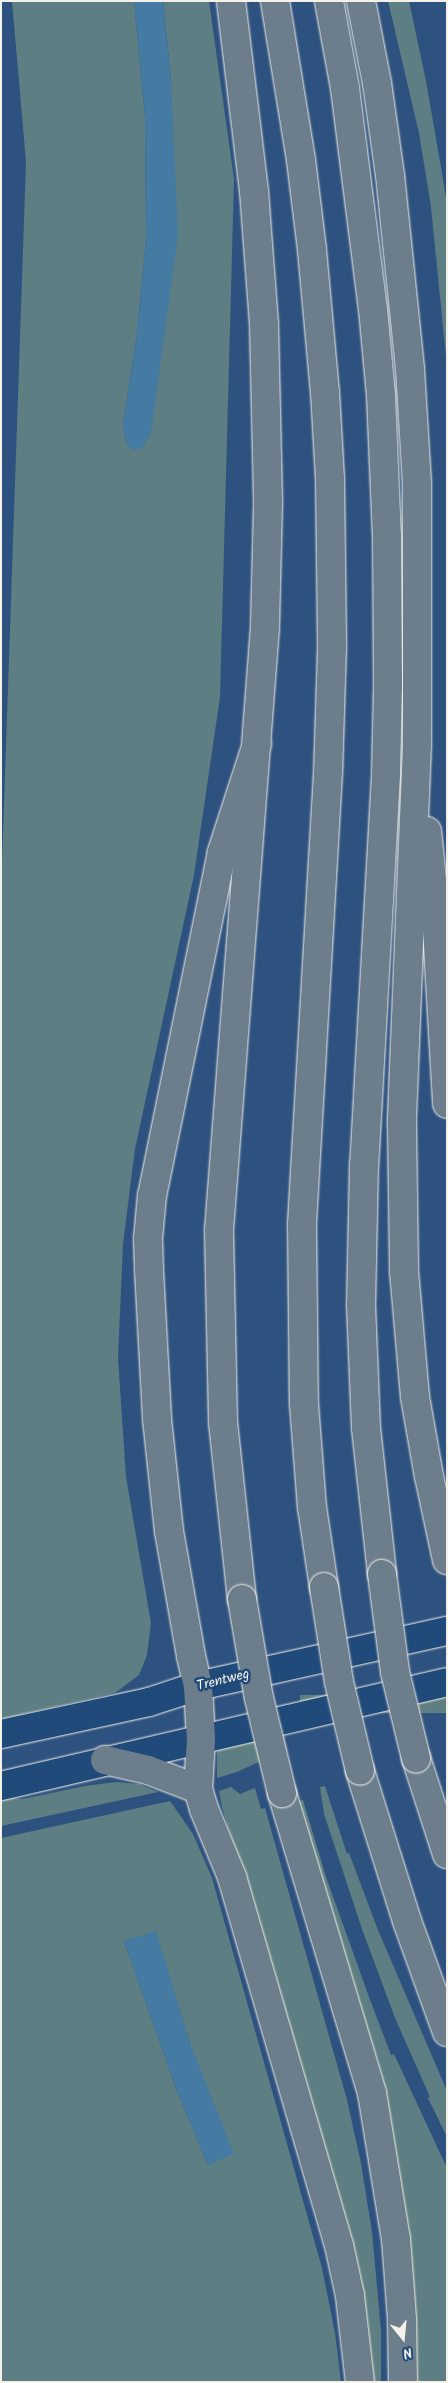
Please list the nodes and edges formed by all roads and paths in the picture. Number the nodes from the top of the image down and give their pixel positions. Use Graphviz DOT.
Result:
graph roads {
  1 [pos="231,1"];
  2 [pos="274,1"];
  3 [pos="329,1"];
  4 [pos="360,1"];
  5 [pos="256,744"];
  6 [pos="417,744"];
  7 [pos="447,1104"];
  8 [pos="446,1556"];
  9 [pos="447,1631"];
  10 [pos="447,1682"];
  11 [pos="198,1686"];
  12 [pos="1,1734"];
  13 [pos="201,1739"];
  14 [pos="105,1760"];
  15 [pos="1,1786"];
  16 [pos="198,1789"];
  17 [pos="447,1854"];
  18 [pos="447,2032"];
  19 [pos="360,2382"];
  20 [pos="403,2382"];
  1 -- 5 [label="highway"];
  2 -- 18 [label="highway, bridge"];
  3 -- 17 [label="highway, bridge"];
  4 -- 6 [label="highway"];
  5 -- 11 [label="highway"];
  5 -- 20 [label="highway, bridge"];
  6 -- 7 [label="highway"];
  6 -- 8 [label="highway"];
  9 -- 11 [label="main road, Trentweg"];
  10 -- 13 [label="main road"];
  11 -- 12 [label="main road, Trentweg"];
  11 -- 13 [label="highway"];
  13 -- 14 [label="main road"];
  13 -- 16 [label="highway"];
  14 -- 15 [label="main road"];
  14 -- 16 [label="highway"];
  16 -- 19 [label="highway"];
}
